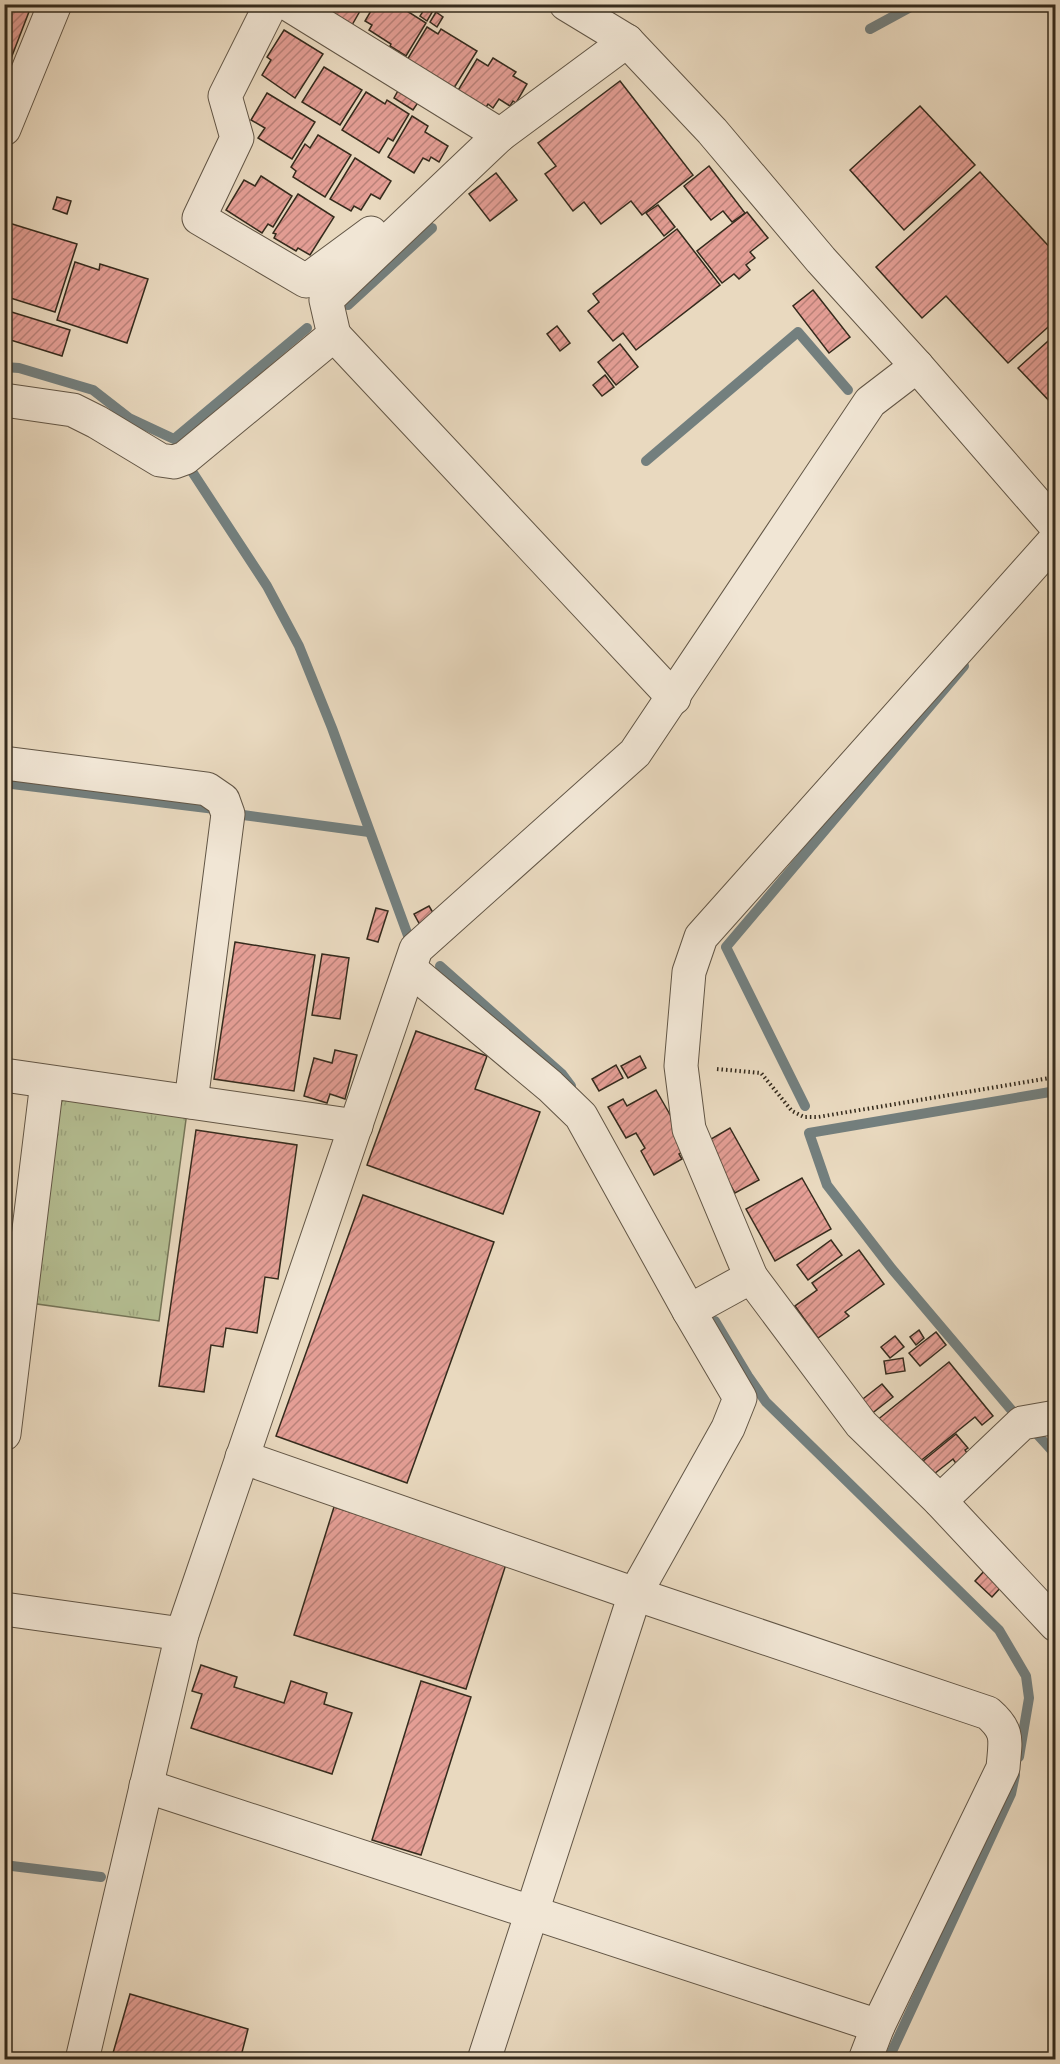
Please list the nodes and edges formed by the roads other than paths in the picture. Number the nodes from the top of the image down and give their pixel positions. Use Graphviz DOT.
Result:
graph roads {
  1 [pos="55,4"];
  2 [pos="271,4"];
  3 [pos="288,4"];
  4 [pos="567,4"];
  5 [pos="627,41"];
  6 [pos="4,129"];
  7 [pos="492,143"];
  8 [pos="334,335"];
  9 [pos="917,366"];
  10 [pos="4,400"];
  11 [pos="1056,526"];
  12 [pos="1056,539"];
  13 [pos="674,698"];
  14 [pos="4,763"];
  15 [pos="410,969"];
  16 [pos="4,1075"];
  17 [pos="47,1082"];
  18 [pos="191,1102"];
  19 [pos="356,1126"];
  20 [pos="751,1277"];
  21 [pos="689,1311"];
  22 [pos="1056,1417"];
  23 [pos="4,1434"];
  24 [pos="242,1457"];
  25 [pos="940,1501"];
  26 [pos="635,1594"];
  27 [pos="4,1610"];
  28 [pos="1056,1625"];
  29 [pos="182,1634"];
  30 [pos="146,1786"];
  31 [pos="532,1912"];
  32 [pos="878,2026"];
  33 [pos="82,2060"];
  34 [pos="484,2060"];
  35 [pos="865,2060"];
  1 -- 6 [label="street"];
  2 -- 7 [label="street"];
  3 -- 7 [label="street"];
  4 -- 5 [label="street"];
  5 -- 7 [label="street"];
  5 -- 9 [label="street"];
  7 -- 8 [label="street"];
  8 -- 10 [label="street"];
  8 -- 13 [label="street"];
  9 -- 11 [label="street"];
  9 -- 13 [label="street"];
  12 -- 20 [label="street"];
  13 -- 15 [label="street"];
  14 -- 18 [label="street"];
  15 -- 19 [label="street"];
  15 -- 21 [label="street"];
  16 -- 17 [label="street"];
  17 -- 18 [label="street"];
  17 -- 23 [label="street"];
  18 -- 19 [label="street"];
  19 -- 24 [label="street"];
  20 -- 21 [label="street"];
  20 -- 25 [label="street"];
  21 -- 26 [label="street"];
  22 -- 25 [label="street"];
  24 -- 26 [label="street"];
  24 -- 29 [label="street"];
  25 -- 28 [label="street"];
  26 -- 31 [label="street"];
  26 -- 32 [label="street"];
  27 -- 29 [label="street"];
  29 -- 30 [label="street"];
  30 -- 31 [label="street"];
  30 -- 33 [label="street"];
  31 -- 32 [label="street"];
  31 -- 34 [label="street"];
  32 -- 35 [label="street"];
}
